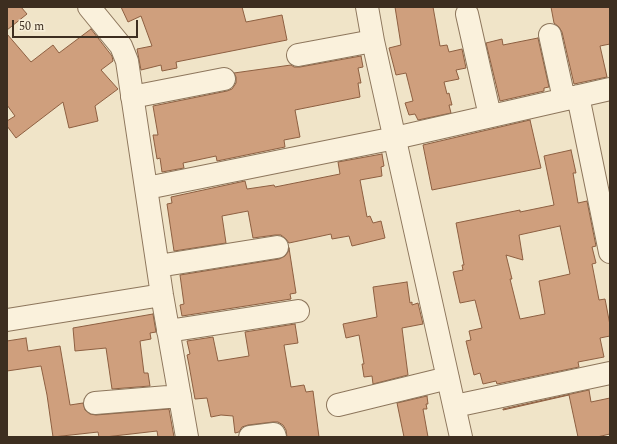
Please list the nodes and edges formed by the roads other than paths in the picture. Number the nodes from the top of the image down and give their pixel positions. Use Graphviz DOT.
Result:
graph roads {
  1 [pos="89,7"];
  2 [pos="367,7"];
  3 [pos="467,14"];
  4 [pos="550,35"];
  5 [pos="373,41"];
  6 [pos="298,55"];
  7 [pos="224,79"];
  8 [pos="610,89"];
  9 [pos="132,97"];
  10 [pos="571,97"];
  11 [pos="490,116"];
  12 [pos="395,138"];
  13 [pos="146,188"];
  14 [pos="277,247"];
  15 [pos="610,252"];
  16 [pos="158,266"];
  17 [pos="162,295"];
  18 [pos="298,311"];
  19 [pos="7,320"];
  20 [pos="168,331"];
  21 [pos="610,374"];
  22 [pos="448,378"];
  23 [pos="180,396"];
  24 [pos="95,403"];
  25 [pos="338,405"];
  26 [pos="454,406"];
  27 [pos="187,437"];
  28 [pos="250,437"];
  29 [pos="275,437"];
  30 [pos="461,437"];
  1 -- 9 [label="street"];
  2 -- 5 [label="street"];
  3 -- 11 [label="street"];
  4 -- 10 [label="street"];
  5 -- 6 [label="street"];
  5 -- 12 [label="street"];
  7 -- 9 [label="street"];
  8 -- 10 [label="street"];
  9 -- 13 [label="street"];
  10 -- 11 [label="street"];
  10 -- 15 [label="street"];
  11 -- 12 [label="street"];
  12 -- 13 [label="street"];
  12 -- 22 [label="street"];
  13 -- 16 [label="street"];
  14 -- 16 [label="street"];
  16 -- 17 [label="street"];
  17 -- 19 [label="street"];
  17 -- 20 [label="street"];
  18 -- 20 [label="street"];
  20 -- 23 [label="street"];
  21 -- 26 [label="street"];
  22 -- 25 [label="street"];
  22 -- 26 [label="street"];
  23 -- 24 [label="street"];
  23 -- 27 [label="street"];
  26 -- 30 [label="street"];
  28 -- 29 [label="street"];
}
